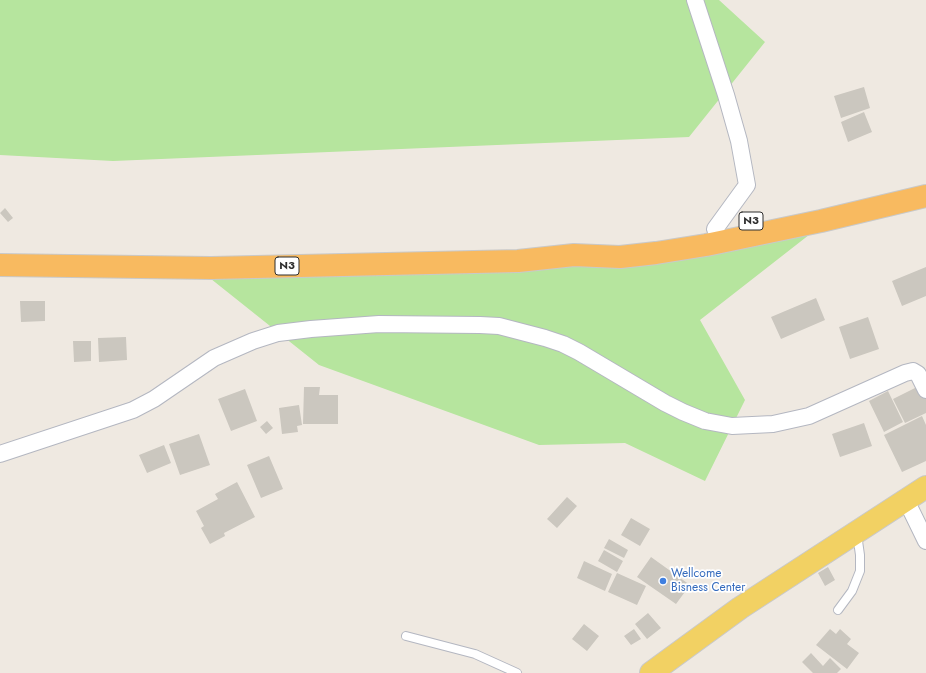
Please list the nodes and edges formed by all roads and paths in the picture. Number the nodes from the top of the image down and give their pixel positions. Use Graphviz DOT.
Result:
graph roads {
  1 [pos="695,0"];
  2 [pos="926,181"];
  3 [pos="926,196"];
  4 [pos="714,228"];
  5 [pos="574,255"];
  6 [pos="0,265"];
  7 [pos="926,390"];
  8 [pos="0,454"];
  9 [pos="926,487"];
  10 [pos="906,500"];
  11 [pos="857,533"];
  12 [pos="926,541"];
  13 [pos="838,610"];
  14 [pos="406,636"];
  15 [pos="659,670"];
  16 [pos="517,673"];
  1 -- 4 [label="street"];
  2 -- 4 [label="highway, N3"];
  3 -- 5 [label="highway, N3"];
  4 -- 5 [label="highway, N3"];
  5 -- 6 [label="highway, N3"];
  7 -- 8 [label="street"];
  9 -- 10 [label="main road"];
  10 -- 11 [label="main road"];
  10 -- 12 [label="street"];
  11 -- 13 [label="lane"];
  11 -- 15 [label="main road"];
  14 -- 16 [label="lane"];
}
